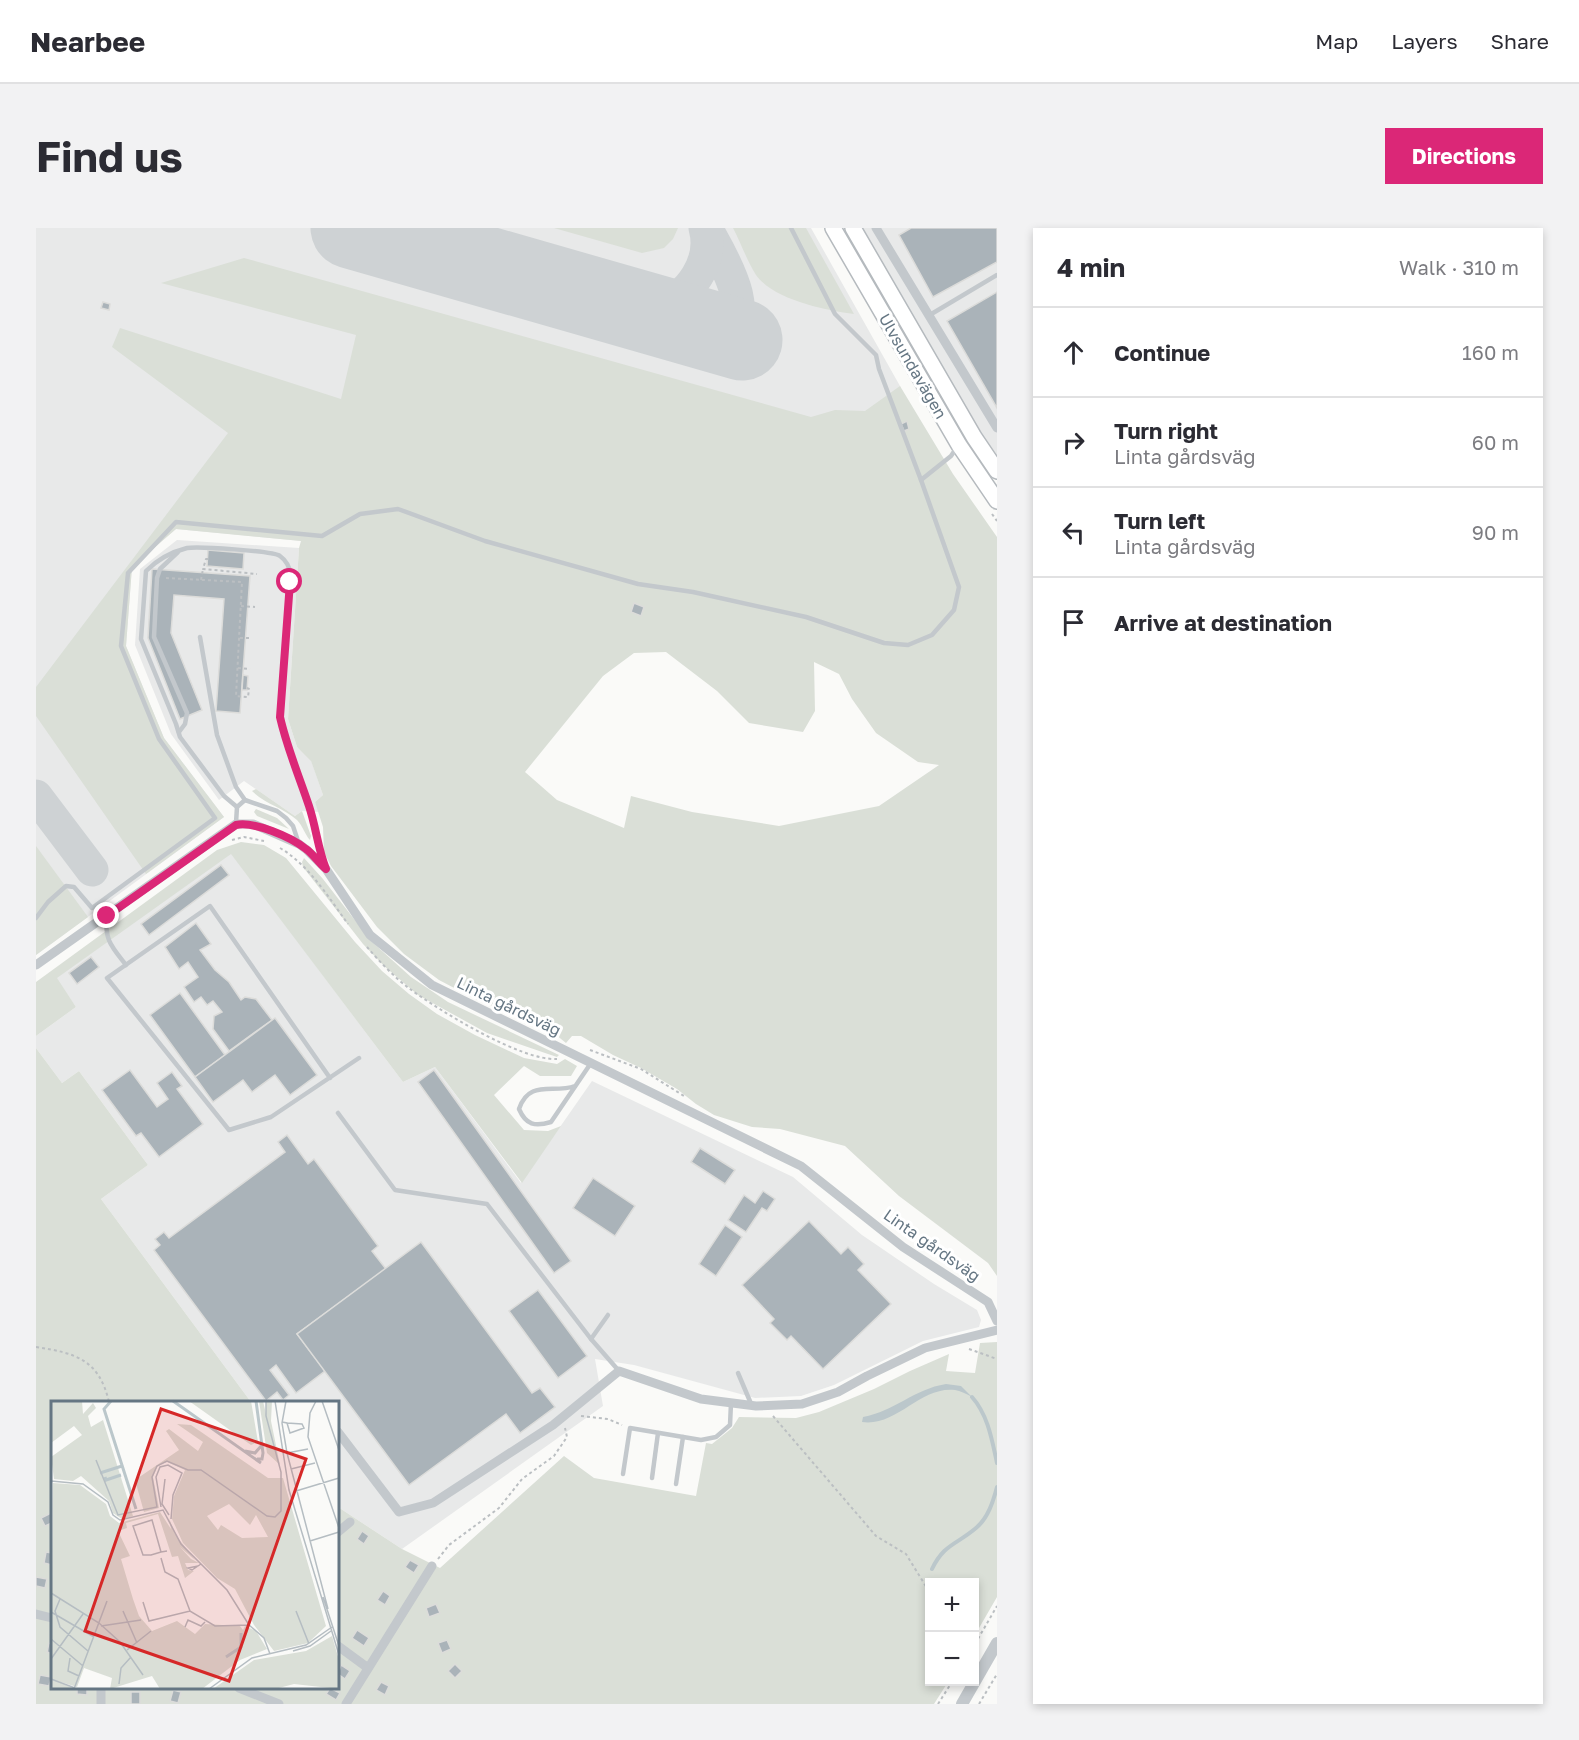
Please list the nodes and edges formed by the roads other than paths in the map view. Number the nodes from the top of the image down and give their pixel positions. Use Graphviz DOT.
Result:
graph roads {
  1 [pos="790,228"];
  2 [pos="833,228"];
  3 [pos="853,228"];
  4 [pos="877,228"];
  5 [pos="997,274"];
  6 [pos="928,316"];
  7 [pos="997,428"];
  8 [pos="959,445"];
  9 [pos="997,471"];
  10 [pos="921,480"];
  11 [pos="997,501"];
  12 [pos="180,550"];
  13 [pos="200,637"];
  14 [pos="178,732"];
  15 [pos="245,800"];
  16 [pos="237,807"];
  17 [pos="236,825"];
  18 [pos="299,844"];
  19 [pos="326,869"];
  20 [pos="107,916"];
  21 [pos="36,918"];
  22 [pos="36,964"];
  23 [pos="126,965"];
  24 [pos="359,1058"];
  25 [pos="591,1063"];
  26 [pos="330,1078"];
  27 [pos="575,1086"];
  28 [pos="338,1113"];
  29 [pos="608,1315"];
  30 [pos="997,1321"];
  31 [pos="997,1330"];
  32 [pos="591,1339"];
  33 [pos="619,1371"];
  34 [pos="738,1373"];
  35 [pos="731,1403"];
  36 [pos="752,1406"];
  37 [pos="339,1433"];
  38 [pos="658,1433"];
  39 [pos="683,1437"];
  40 [pos="623,1474"];
  41 [pos="652,1478"];
  42 [pos="676,1484"];
  43 [pos="350,1522"];
  44 [pos="339,1531"];
  45 [pos="432,1566"];
  46 [pos="36,1614"];
  47 [pos="51,1618"];
  48 [pos="997,1643"];
  49 [pos="339,1647"];
  50 [pos="368,1668"];
  51 [pos="242,1689"];
  52 [pos="279,1704"];
  53 [pos="346,1704"];
  54 [pos="962,1704"];
  1 -- 10 [label="lane"];
  2 -- 8 [label="main road, Ulvsundavägen"];
  3 -- 9 [label="main road, Ulvsundavägen"];
  4 -- 6 [label="street"];
  5 -- 6 [label="lane"];
  6 -- 7 [label="street"];
  8 -- 10 [label="lane"];
  8 -- 11 [label="main road, Ulvsundavägen"];
  10 -- 21 [label="lane"];
  12 -- 14 [label="lane"];
  12 -- 14 [label="lane"];
  12 -- 19 [label="lane"];
  13 -- 15 [label="lane"];
  14 -- 16 [label="lane"];
  15 -- 16 [label="lane"];
  15 -- 18 [label="lane"];
  16 -- 17 [label="lane"];
  17 -- 18 [label="street, Linta gårdsväg"];
  17 -- 20 [label="street"];
  18 -- 19 [label="street, Linta gårdsväg"];
  19 -- 25 [label="street, Linta gårdsväg"];
  20 -- 22 [label="street"];
  20 -- 23 [label="lane"];
  23 -- 26 [label="lane"];
  23 -- 26 [label="lane"];
  24 -- 26 [label="lane"];
  25 -- 27 [label="lane"];
  25 -- 30 [label="street, Linta gårdsväg"];
  27 -- 27 [label="lane"];
  28 -- 32 [label="lane"];
  29 -- 32 [label="lane"];
  31 -- 36 [label="street"];
  32 -- 33 [label="lane"];
  33 -- 35 [label="street"];
  33 -- 37 [label="street"];
  34 -- 36 [label="lane"];
  35 -- 36 [label="street"];
  35 -- 39 [label="lane"];
  38 -- 39 [label="lane"];
  38 -- 40 [label="lane"];
  38 -- 41 [label="lane"];
  39 -- 42 [label="lane"];
  43 -- 44 [label="street"];
  45 -- 50 [label="street"];
  46 -- 47 [label="street"];
  48 -- 54 [label="street"];
  49 -- 50 [label="street"];
  50 -- 53 [label="street"];
  51 -- 52 [label="street"];
}
